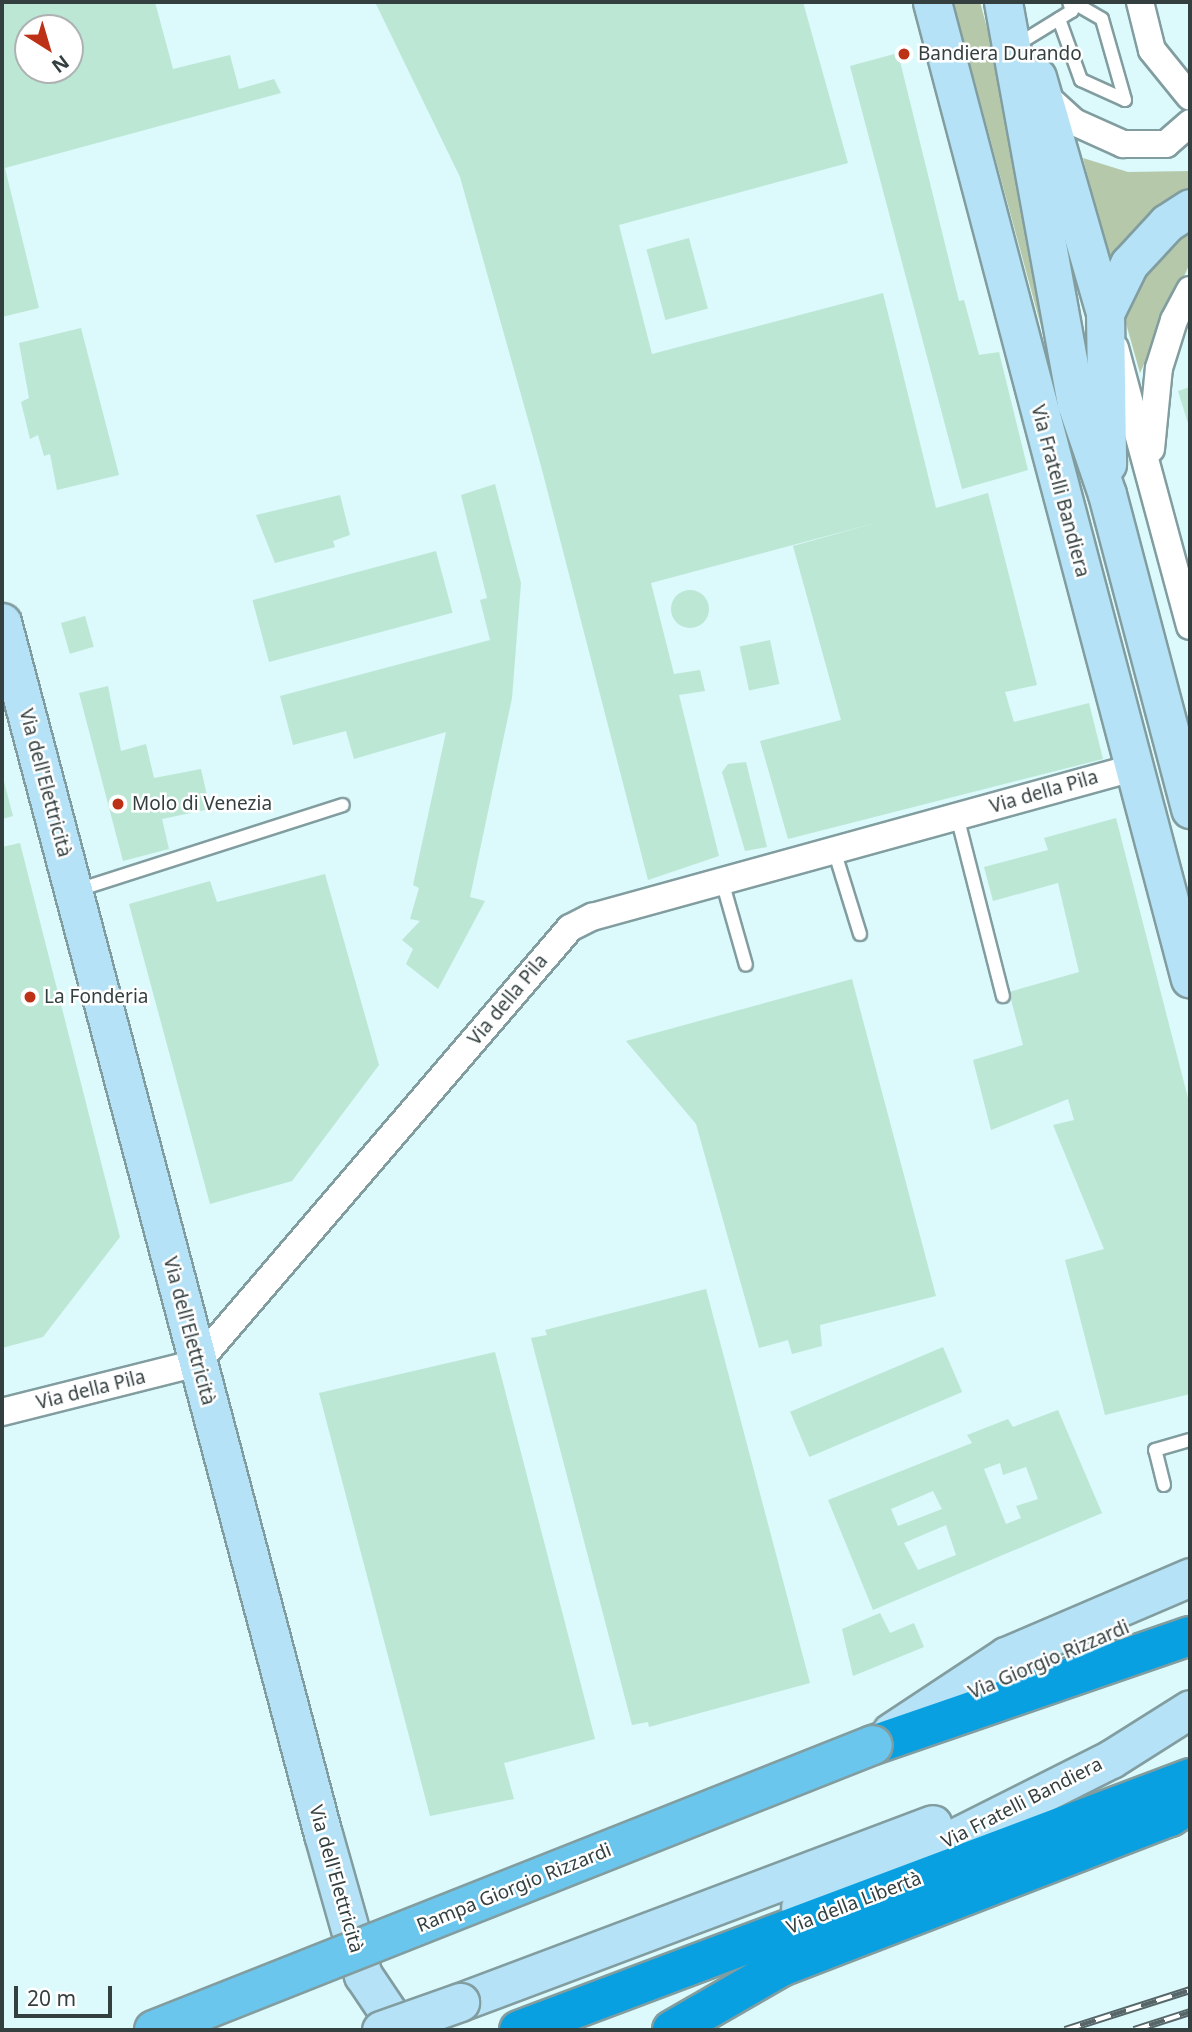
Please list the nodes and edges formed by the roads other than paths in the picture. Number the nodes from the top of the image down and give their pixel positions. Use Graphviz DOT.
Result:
graph roads {
  1 [pos="932,2"];
  2 [pos="1003,2"];
  3 [pos="1009,2"];
  4 [pos="1071,2"];
  5 [pos="1140,2"];
  6 [pos="1059,19"];
  7 [pos="1023,41"];
  8 [pos="1042,93"];
  9 [pos="1190,97"];
  10 [pos="1190,122"];
  11 [pos="1190,208"];
  12 [pos="1190,290"];
  13 [pos="1105,313"];
  14 [pos="1150,472"];
  15 [pos="1107,494"];
  16 [pos="2,622"];
  17 [pos="1190,626"];
  18 [pos="1133,768"];
  19 [pos="343,806"];
  20 [pos="1190,809"];
  21 [pos="957,816"];
  22 [pos="834,850"];
  23 [pos="722,881"];
  24 [pos="74,891"];
  25 [pos="860,934"];
  26 [pos="746,965"];
  27 [pos="1190,979"];
  28 [pos="1003,996"];
  29 [pos="197,1363"];
  30 [pos="2,1412"];
  31 [pos="1190,1440"];
  32 [pos="1164,1485"];
  33 [pos="1190,1577"];
  34 [pos="1190,1601"];
  35 [pos="1190,1636"];
  36 [pos="1190,1709"];
  37 [pos="873,1745"];
  38 [pos="1111,1759"];
  39 [pos="1190,1778"];
  40 [pos="1190,1804"];
  41 [pos="1020,1840"];
  42 [pos="844,1887"];
  43 [pos="460,2002"];
  44 [pos="530,2026"];
  45 [pos="154,2030"];
  46 [pos="381,2030"];
  47 [pos="400,2030"];
  48 [pos="673,2030"];
  1 -- 18 [label="main road, Via Fratelli Bandiera"];
  2 -- 15 [label="main road, Via Fratelli Bandiera"];
  3 -- 7 [label="main road, Via Fratelli Bandiera"];
  4 -- 6 [label="lane"];
  4 -- 6 [label="lane"];
  5 -- 9 [label="street"];
  6 -- 7 [label="lane"];
  7 -- 8 [label="main road, Via Fratelli Bandiera"];
  8 -- 10 [label="street"];
  8 -- 13 [label="main road, Via Fratelli Bandiera"];
  11 -- 13 [label="main road"];
  12 -- 14 [label="street"];
  13 -- 14 [label="street, Via Fratelli Bandiera"];
  13 -- 15 [label="main road, Via Fratelli Bandiera"];
  14 -- 17 [label="street, Via Fratelli Bandiera"];
  15 -- 20 [label="main road, Via Fratelli Bandiera"];
  16 -- 24 [label="main road, Via dell'Elettricità"];
  18 -- 21 [label="street, Via della Pila"];
  18 -- 27 [label="main road, Via Fratelli Bandiera"];
  19 -- 24 [label="lane"];
  21 -- 22 [label="street, Via della Pila"];
  21 -- 28 [label="lane"];
  22 -- 23 [label="street, Via della Pila"];
  22 -- 25 [label="lane"];
  23 -- 26 [label="lane"];
  23 -- 29 [label="street, Via della Pila"];
  24 -- 29 [label="main road, Via dell'Elettricità"];
  29 -- 30 [label="street, Via della Pila"];
  29 -- 47 [label="main road, Via dell'Elettricità"];
  31 -- 32 [label="lane"];
  33 -- 37 [label="main road"];
  34 -- 37 [label="main road, Via Giorgio Rizzardi"];
  35 -- 37 [label="highway"];
  36 -- 38 [label="main road, Via Fratelli Bandiera"];
  37 -- 45 [label="main road, Rampa Giorgio Rizzardi, bridge"];
  38 -- 42 [label="main road, Via Fratelli Bandiera"];
  38 -- 43 [label="main road"];
  39 -- 41 [label="highway, Via della Libertà"];
  40 -- 48 [label="highway"];
  41 -- 42 [label="main road"];
  41 -- 44 [label="highway, Via della Libertà"];
  42 -- 43 [label="main road"];
  42 -- 44 [label="main road, Via Fratelli Bandiera"];
  43 -- 46 [label="main road, bridge"];
}
